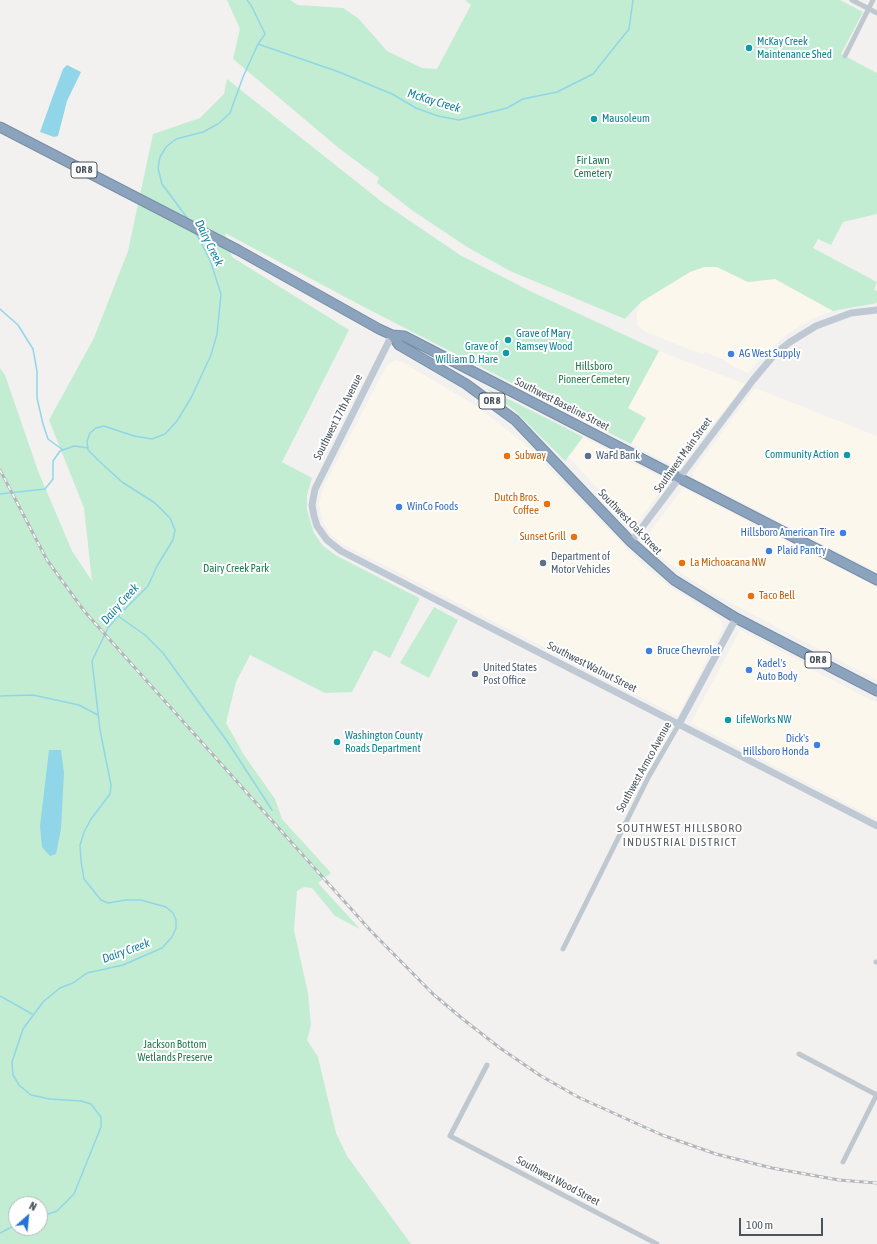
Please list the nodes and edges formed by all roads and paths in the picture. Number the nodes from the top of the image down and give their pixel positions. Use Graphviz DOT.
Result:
graph roads {
  1 [pos="852,0"];
  2 [pos="873,0"];
  3 [pos="869,9"];
  4 [pos="877,13"];
  5 [pos="845,56"];
  6 [pos="0,127"];
  7 [pos="877,310"];
  8 [pos="392,335"];
  9 [pos="680,478"];
  10 [pos="313,512"];
  11 [pos="631,542"];
  12 [pos="877,580"];
  13 [pos="736,618"];
  14 [pos="877,691"];
  15 [pos="679,724"];
  16 [pos="877,826"];
  17 [pos="564,949"];
  18 [pos="799,1054"];
  19 [pos="487,1064"];
  20 [pos="877,1095"];
  21 [pos="843,1162"];
  22 [pos="657,1244"];
  1 -- 3 [label="street"];
  2 -- 3 [label="street"];
  3 -- 4 [label="street"];
  3 -- 5 [label="street"];
  6 -- 8 [label="highway, Southwest Baseline Street / OR 8"];
  7 -- 9 [label="street, Southwest Main Street"];
  8 -- 9 [label="highway, Southwest Baseline Street / OR 8"];
  8 -- 10 [label="street, Southwest 17th Avenue"];
  8 -- 11 [label="highway, Southwest Oak Street / OR 8"];
  9 -- 11 [label="street, Southwest Main Street"];
  9 -- 12 [label="highway, Southwest Baseline Street / OR 8"];
  10 -- 15 [label="street, Southwest Walnut Street"];
  11 -- 13 [label="highway, Southwest Oak Street / OR 8"];
  13 -- 14 [label="highway, Southwest Oak Street / OR 8"];
  13 -- 15 [label="street, Southwest Armco Avenue"];
  15 -- 16 [label="street, Southwest Walnut Street"];
  15 -- 17 [label="street, Southwest Armco Avenue"];
  18 -- 20 [label="street"];
  19 -- 22 [label="street, Southwest Wood Street"];
  20 -- 21 [label="street"];
}
